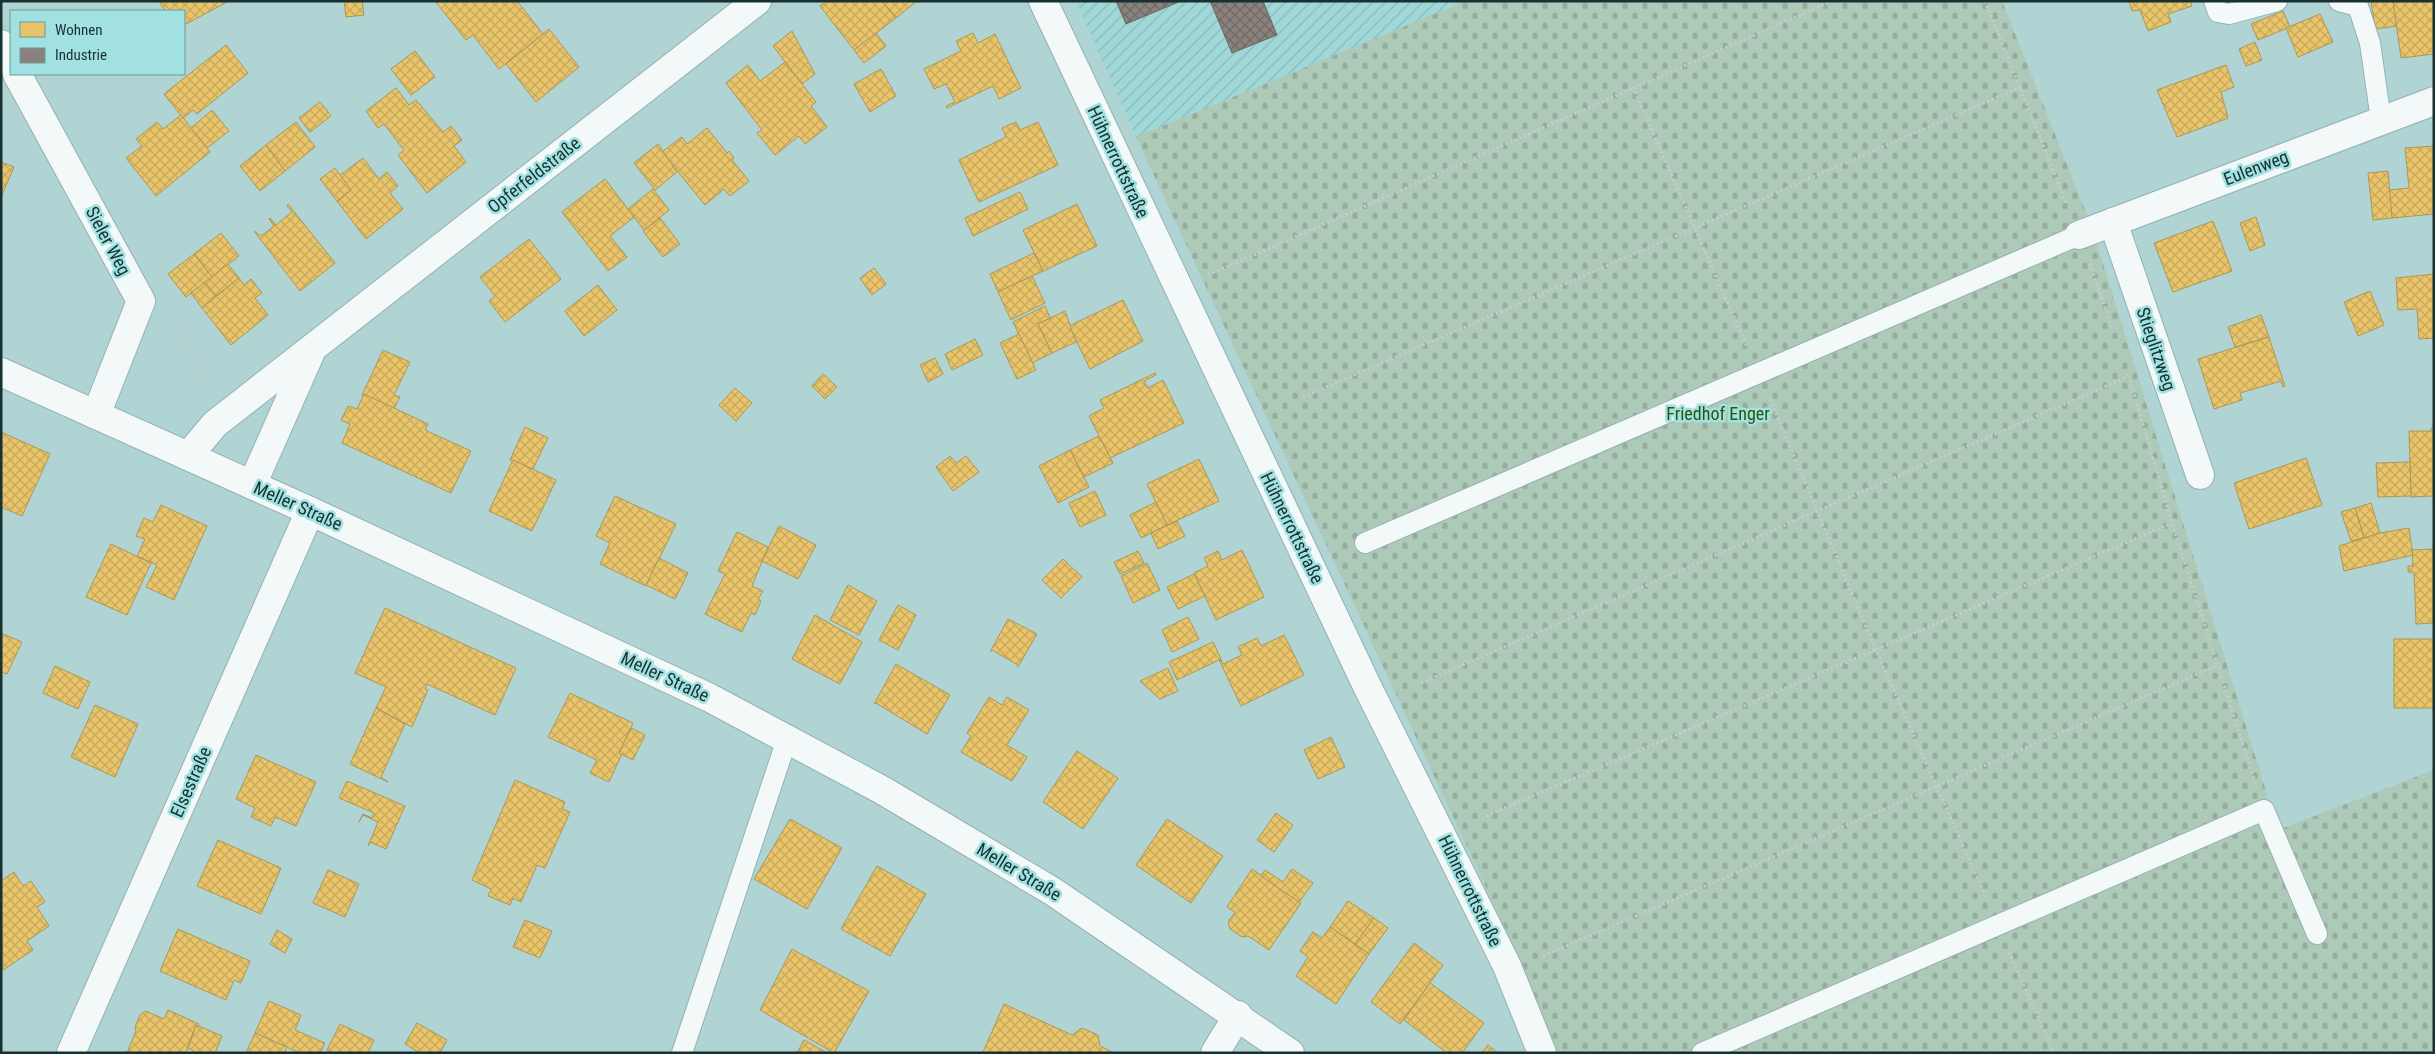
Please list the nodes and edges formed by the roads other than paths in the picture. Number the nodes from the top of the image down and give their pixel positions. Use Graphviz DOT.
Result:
graph roads {
  1 [pos="757,1"];
  2 [pos="1044,1"];
  3 [pos="2214,1"];
  4 [pos="2277,1"];
  5 [pos="2339,1"];
  6 [pos="1,44"];
  7 [pos="10,60"];
  8 [pos="18,75"];
  9 [pos="2434,101"];
  10 [pos="2381,120"];
  11 [pos="2112,222"];
  12 [pos="2079,235"];
  13 [pos="312,350"];
  14 [pos="1,372"];
  15 [pos="96,415"];
  16 [pos="188,456"];
  17 [pos="2200,475"];
  18 [pos="252,485"];
  19 [pos="310,511"];
  20 [pos="1365,543"];
  21 [pos="787,739"];
  22 [pos="2317,934"];
  23 [pos="1238,1015"];
  24 [pos="71,1053"];
  25 [pos="682,1053"];
  26 [pos="1215,1053"];
  27 [pos="1290,1053"];
  28 [pos="1542,1053"];
  29 [pos="1702,1053"];
  1 -- 13 [label="street, Opferfeldstraße"];
  2 -- 28 [label="street, Hühnerrottstraße"];
  3 -- 4 [label="lane"];
  5 -- 10 [label="lane"];
  6 -- 7 [label="street"];
  8 -- 15 [label="street, Sieler Weg"];
  9 -- 10 [label="street, Eulenweg"];
  10 -- 11 [label="street, Eulenweg"];
  11 -- 12 [label="street, Eulenweg"];
  11 -- 17 [label="street, Stieglitzweg"];
  12 -- 20 [label="lane"];
  13 -- 16 [label="street, Opferfeldstraße"];
  13 -- 18 [label="street, Opferfeldstraße"];
  14 -- 15 [label="street, Meller Straße"];
  15 -- 16 [label="street, Meller Straße"];
  16 -- 18 [label="street, Meller Straße"];
  18 -- 19 [label="street, Meller Straße"];
  19 -- 21 [label="street, Meller Straße"];
  19 -- 24 [label="street, Elsestraße"];
  21 -- 23 [label="street, Meller Straße"];
  21 -- 25 [label="lane"];
  22 -- 29 [label="lane"];
  23 -- 26 [label="street"];
  23 -- 27 [label="street, Meller Straße"];
}
